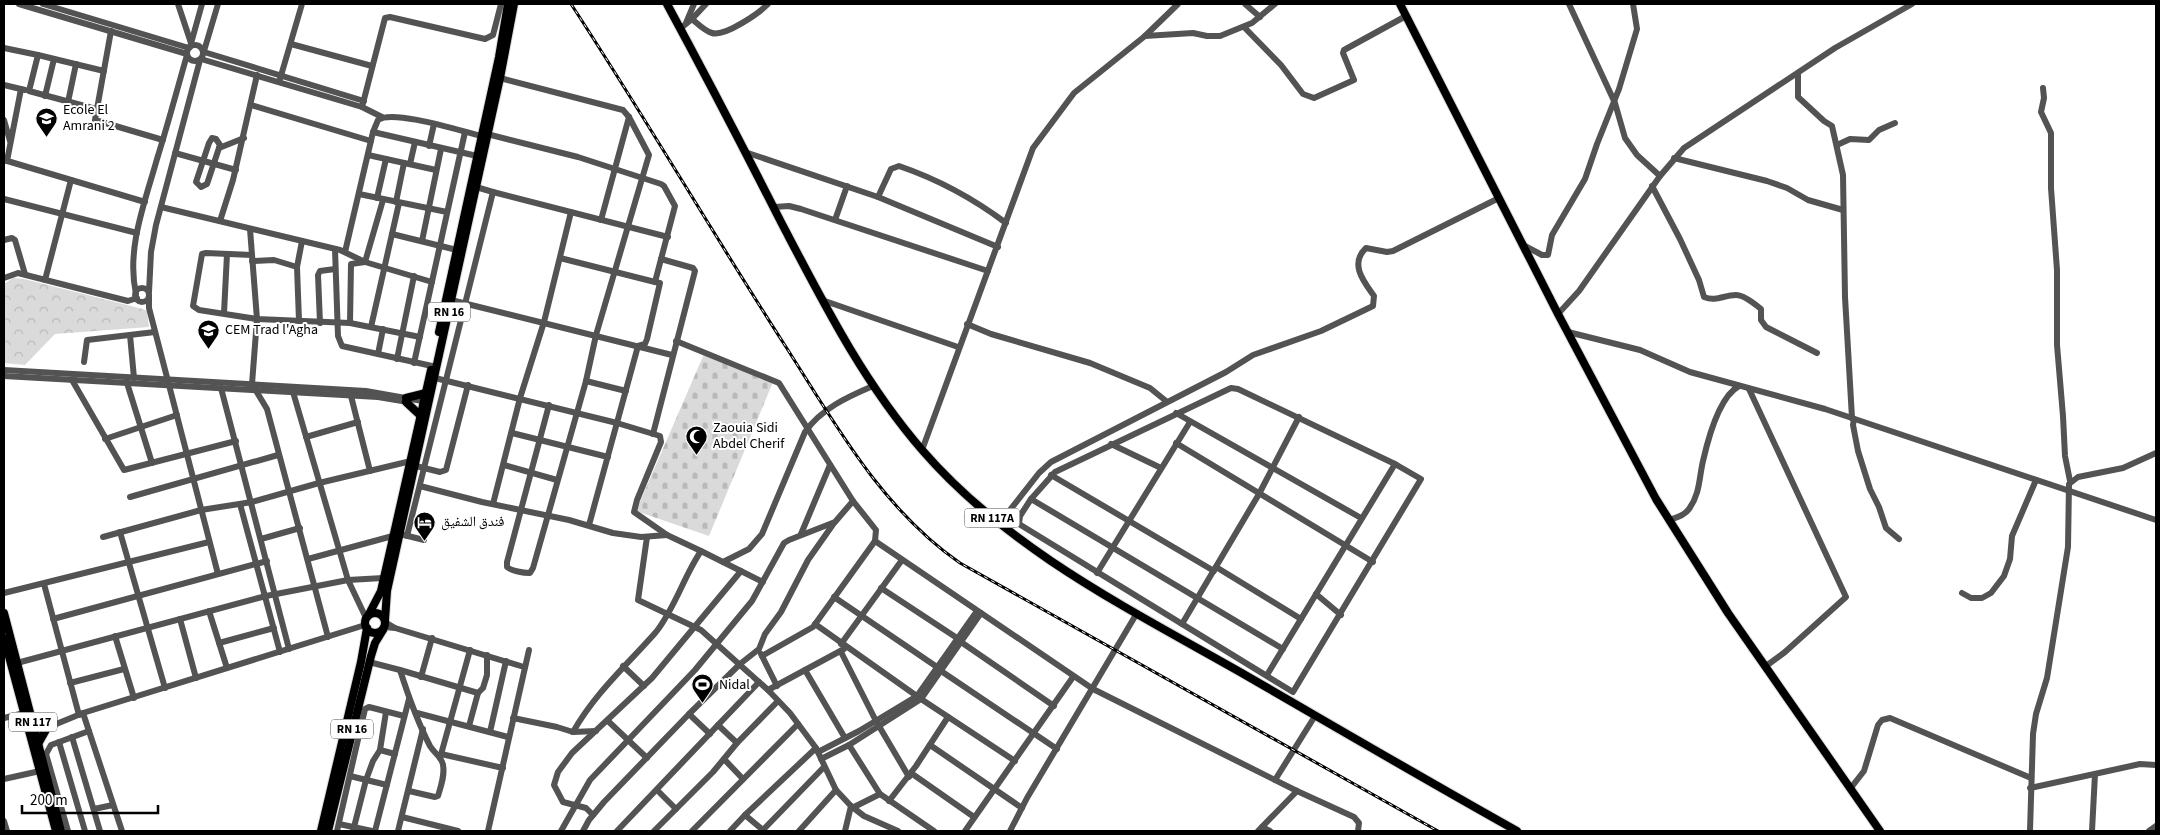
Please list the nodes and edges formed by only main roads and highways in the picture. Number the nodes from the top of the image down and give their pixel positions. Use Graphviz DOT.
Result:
graph roads {
  1 [pos="508,4"];
  2 [pos="514,4"];
  3 [pos="667,4"];
  4 [pos="1400,4"];
  5 [pos="484,135"];
  6 [pos="459,250"];
  7 [pos="426,392"];
  8 [pos="426,404"];
  9 [pos="421,416"];
  10 [pos="417,465"];
  11 [pos="400,535"];
  12 [pos="4,613"];
  13 [pos="367,622"];
  14 [pos="385,625"];
  15 [pos="4,638"];
  16 [pos="10,661"];
  17 [pos="32,728"];
  18 [pos="38,744"];
  19 [pos="56,831"];
  20 [pos="61,831"];
  21 [pos="320,831"];
  22 [pos="328,831"];
  23 [pos="1517,831"];
  24 [pos="1880,831"];
  1 -- 5 [label="main road, RN 16"];
  2 -- 5 [label="main road, RN 16"];
  3 -- 23 [label="main road, RN 117A"];
  4 -- 24 [label="main road"];
  5 -- 6 [label="main road, RN 16"];
  5 -- 6 [label="main road, RN 16"];
  6 -- 7 [label="main road, RN 16"];
  6 -- 8 [label="main road, RN 16"];
  7 -- 8 [label="main road, RN 16"];
  7 -- 9 [label="main road"];
  8 -- 9 [label="main road, RN 16"];
  8 -- 10 [label="main road, RN 16"];
  9 -- 10 [label="main road, RN 16"];
  10 -- 11 [label="main road, RN 16"];
  11 -- 13 [label="main road, RN 16"];
  11 -- 14 [label="main road, RN 16"];
  12 -- 16 [label="main road, RN 117"];
  13 -- 14 [label="main road"];
  13 -- 14 [label="main road"];
  13 -- 21 [label="main road, RN 16"];
  14 -- 22 [label="main road, RN 16"];
  15 -- 16 [label="main road, RN 117"];
  16 -- 17 [label="main road, RN 117"];
  16 -- 17 [label="main road, RN 117"];
  17 -- 18 [label="main road, RN 117"];
  17 -- 18 [label="main road"];
  17 -- 19 [label="main road, RN 117"];
  18 -- 20 [label="main road, RN 117"];
}
